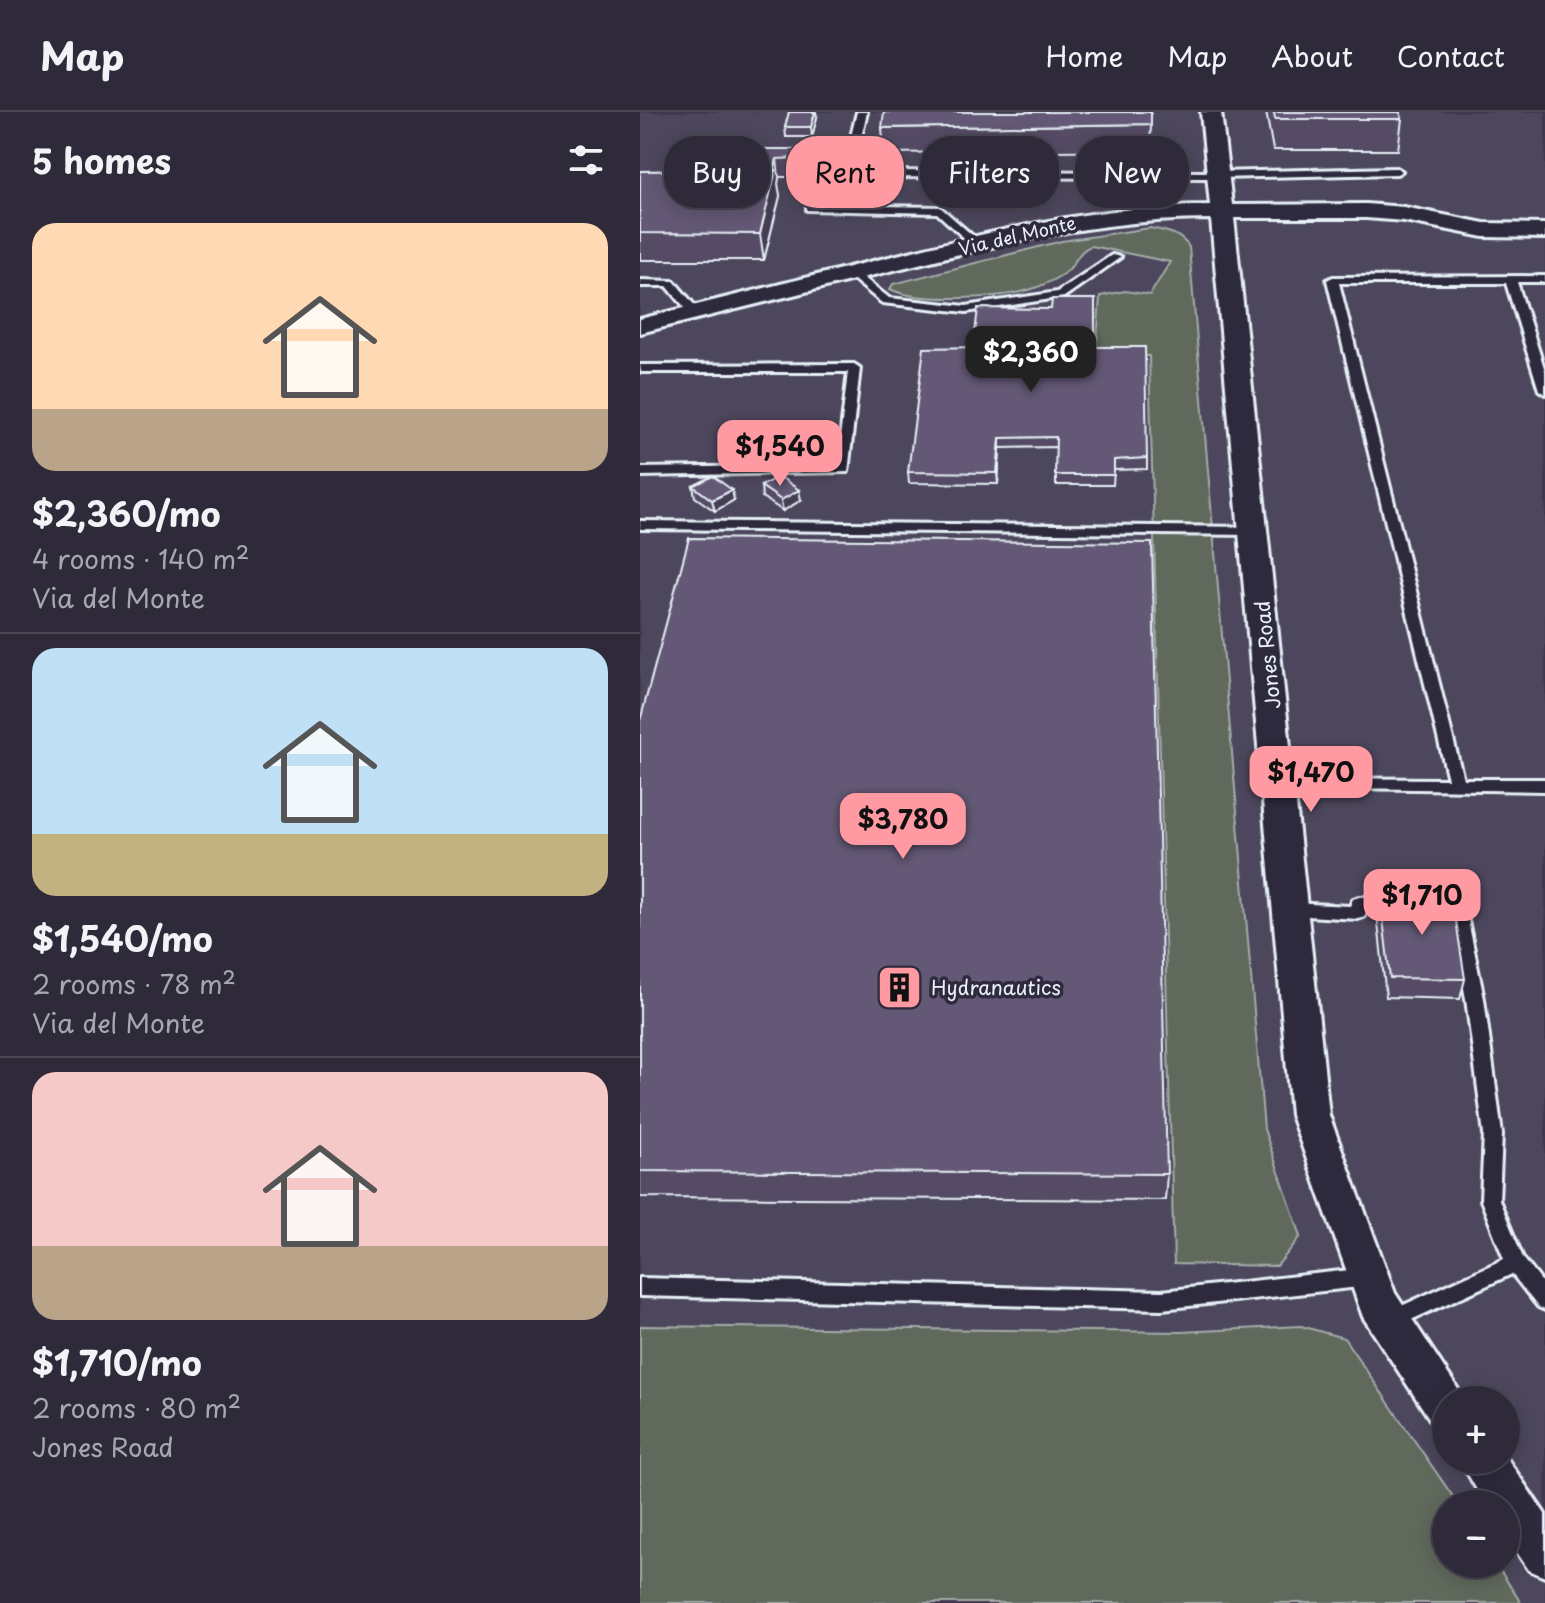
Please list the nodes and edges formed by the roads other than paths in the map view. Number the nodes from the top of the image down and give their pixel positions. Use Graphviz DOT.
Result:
graph roads {
  1 [pos="862,112"];
  2 [pos="1211,112"];
  3 [pos="1397,171"];
  4 [pos="1217,175"];
  5 [pos="811,208"];
  6 [pos="1222,211"];
  7 [pos="1545,231"];
  8 [pos="976,243"];
  9 [pos="1116,257"];
  10 [pos="854,275"];
  11 [pos="1510,279"];
  12 [pos="1545,279"];
  13 [pos="640,283"];
  14 [pos="696,314"];
  15 [pos="640,326"];
  16 [pos="640,368"];
  17 [pos="1545,390"];
  18 [pos="640,472"];
  19 [pos="640,525"];
  20 [pos="1255,531"];
  21 [pos="1280,783"];
  22 [pos="1457,784"];
  23 [pos="1545,785"];
  24 [pos="1290,909"];
  25 [pos="1515,1263"];
  26 [pos="1368,1277"];
  27 [pos="640,1287"];
  28 [pos="1545,1301"];
  29 [pos="1389,1321"];
  30 [pos="1433,1386"];
  31 [pos="1491,1474"];
  32 [pos="1545,1554"];
  1 -- 4 [label="lane"];
  2 -- 4 [label="street, Jones Road"];
  3 -- 4 [label="lane"];
  4 -- 6 [label="street, Jones Road"];
  5 -- 8 [label="lane"];
  6 -- 7 [label="street, Via del Monte"];
  6 -- 8 [label="street, Via del Monte"];
  6 -- 20 [label="street, Jones Road"];
  8 -- 10 [label="street, Via del Monte"];
  9 -- 10 [label="lane"];
  10 -- 14 [label="street, Via del Monte"];
  11 -- 12 [label="lane"];
  11 -- 17 [label="lane"];
  11 -- 22 [label="lane"];
  13 -- 14 [label="lane"];
  14 -- 15 [label="street, Via del Monte"];
  16 -- 18 [label="lane"];
  19 -- 20 [label="lane"];
  20 -- 21 [label="street, Jones Road"];
  21 -- 22 [label="lane"];
  21 -- 24 [label="street, Jones Road"];
  22 -- 23 [label="lane"];
  24 -- 25 [label="lane"];
  24 -- 26 [label="street, Jones Road"];
  25 -- 28 [label="lane"];
  25 -- 29 [label="lane"];
  26 -- 27 [label="lane"];
  26 -- 29 [label="street, Jones Road"];
  29 -- 30 [label="street, Jones Road"];
  31 -- 32 [label="street"];
}
